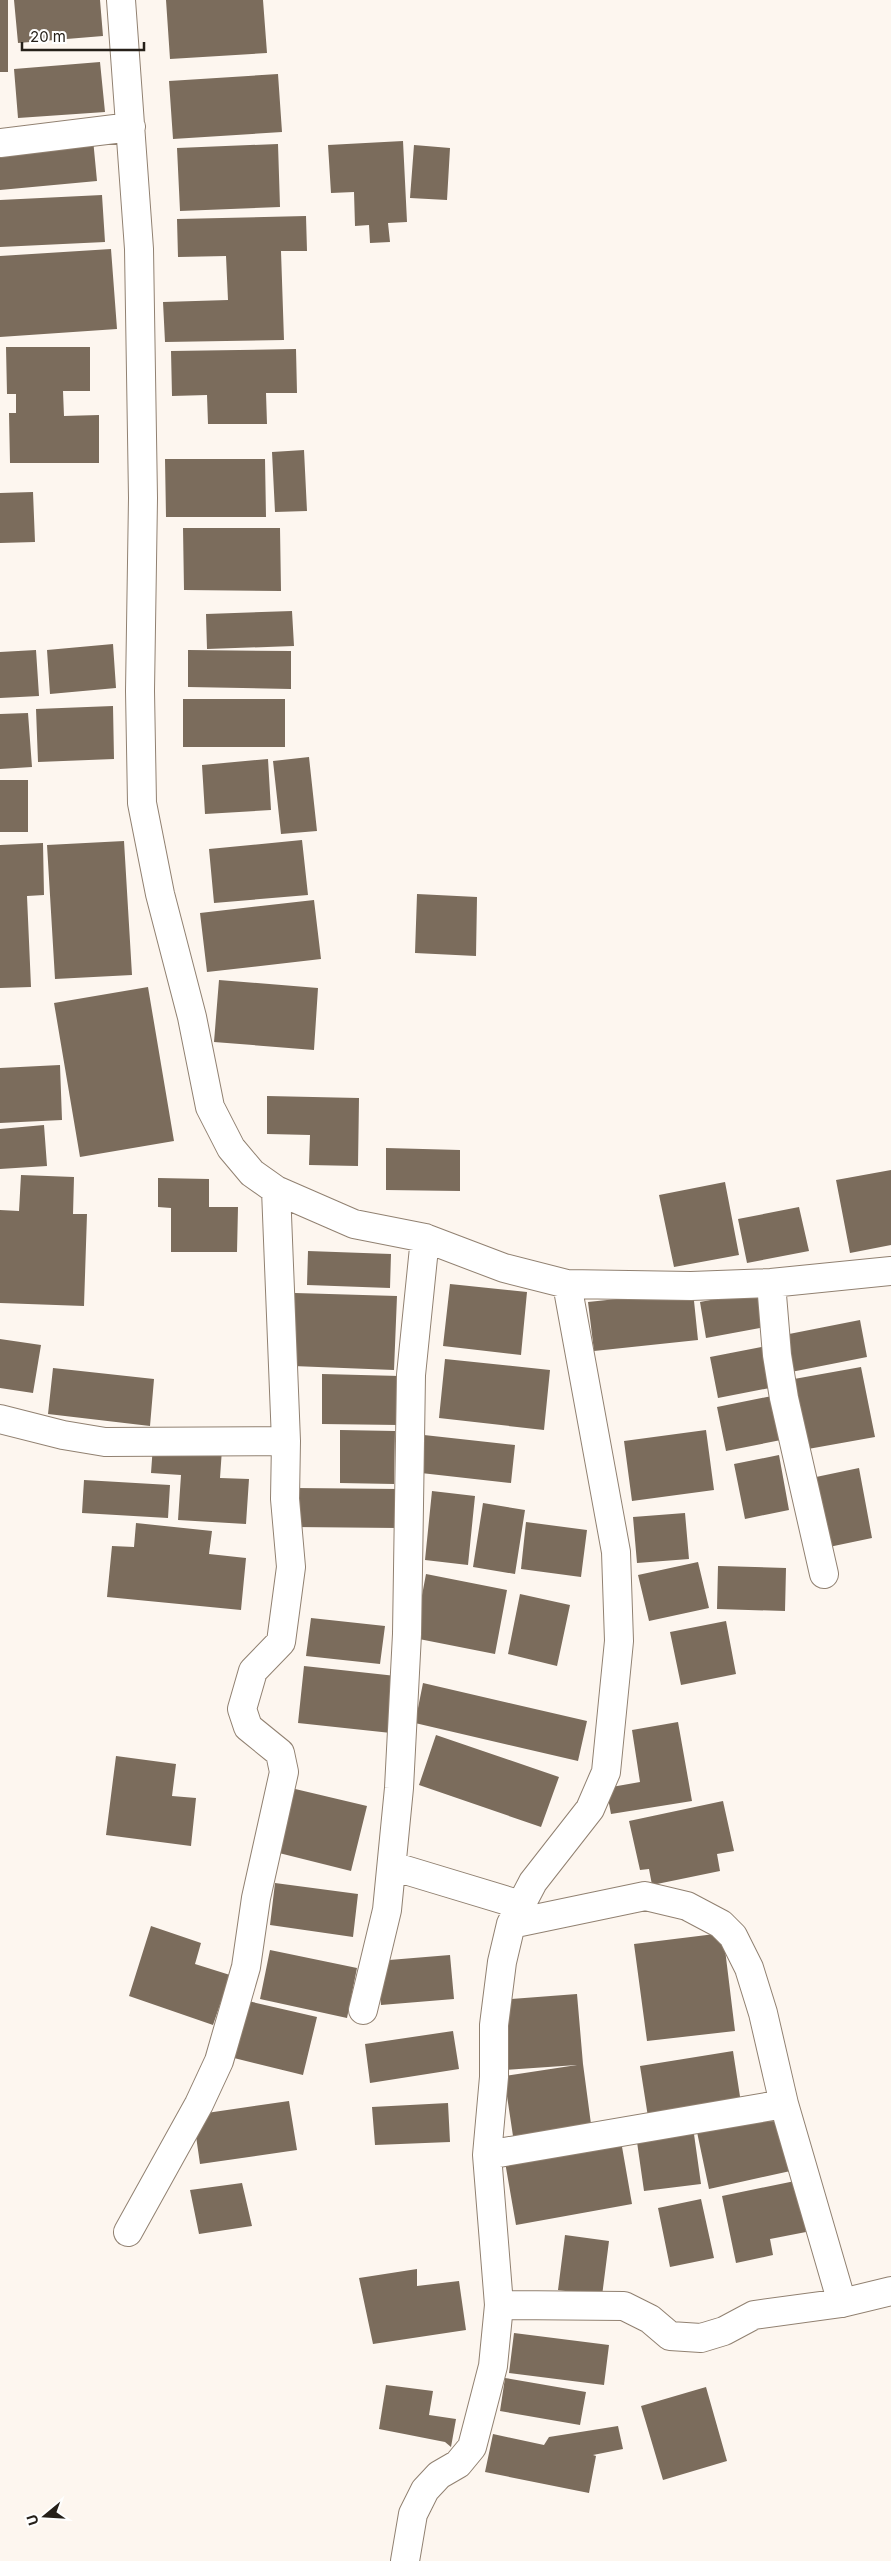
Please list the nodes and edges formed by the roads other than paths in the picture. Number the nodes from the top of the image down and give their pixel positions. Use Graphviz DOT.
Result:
graph roads {
  1 [pos="120,0"];
  2 [pos="131,127"];
  3 [pos="0,143"];
  4 [pos="276,1190"];
  5 [pos="425,1238"];
  6 [pos="891,1271"];
  7 [pos="771,1283"];
  8 [pos="567,1284"];
  9 [pos="0,1419"];
  10 [pos="286,1441"];
  11 [pos="824,1574"];
  12 [pos="392,1866"];
  13 [pos="516,1914"];
  14 [pos="363,2010"];
  15 [pos="784,2104"];
  16 [pos="487,2155"];
  17 [pos="128,2232"];
  18 [pos="891,2290"];
  19 [pos="842,2303"];
  20 [pos="500,2305"];
  21 [pos="406,2561"];
  1 -- 2 [label="street"];
  2 -- 3 [label="street"];
  2 -- 4 [label="street"];
  4 -- 5 [label="street"];
  4 -- 10 [label="street"];
  5 -- 8 [label="street"];
  5 -- 12 [label="street"];
  6 -- 7 [label="street"];
  7 -- 8 [label="street"];
  7 -- 11 [label="street"];
  8 -- 13 [label="street"];
  9 -- 10 [label="street"];
  10 -- 17 [label="street"];
  12 -- 13 [label="street"];
  12 -- 14 [label="street"];
  13 -- 15 [label="street"];
  13 -- 16 [label="street"];
  15 -- 16 [label="street"];
  15 -- 19 [label="street"];
  16 -- 20 [label="street"];
  18 -- 19 [label="street"];
  19 -- 20 [label="street"];
  20 -- 21 [label="street"];
}
